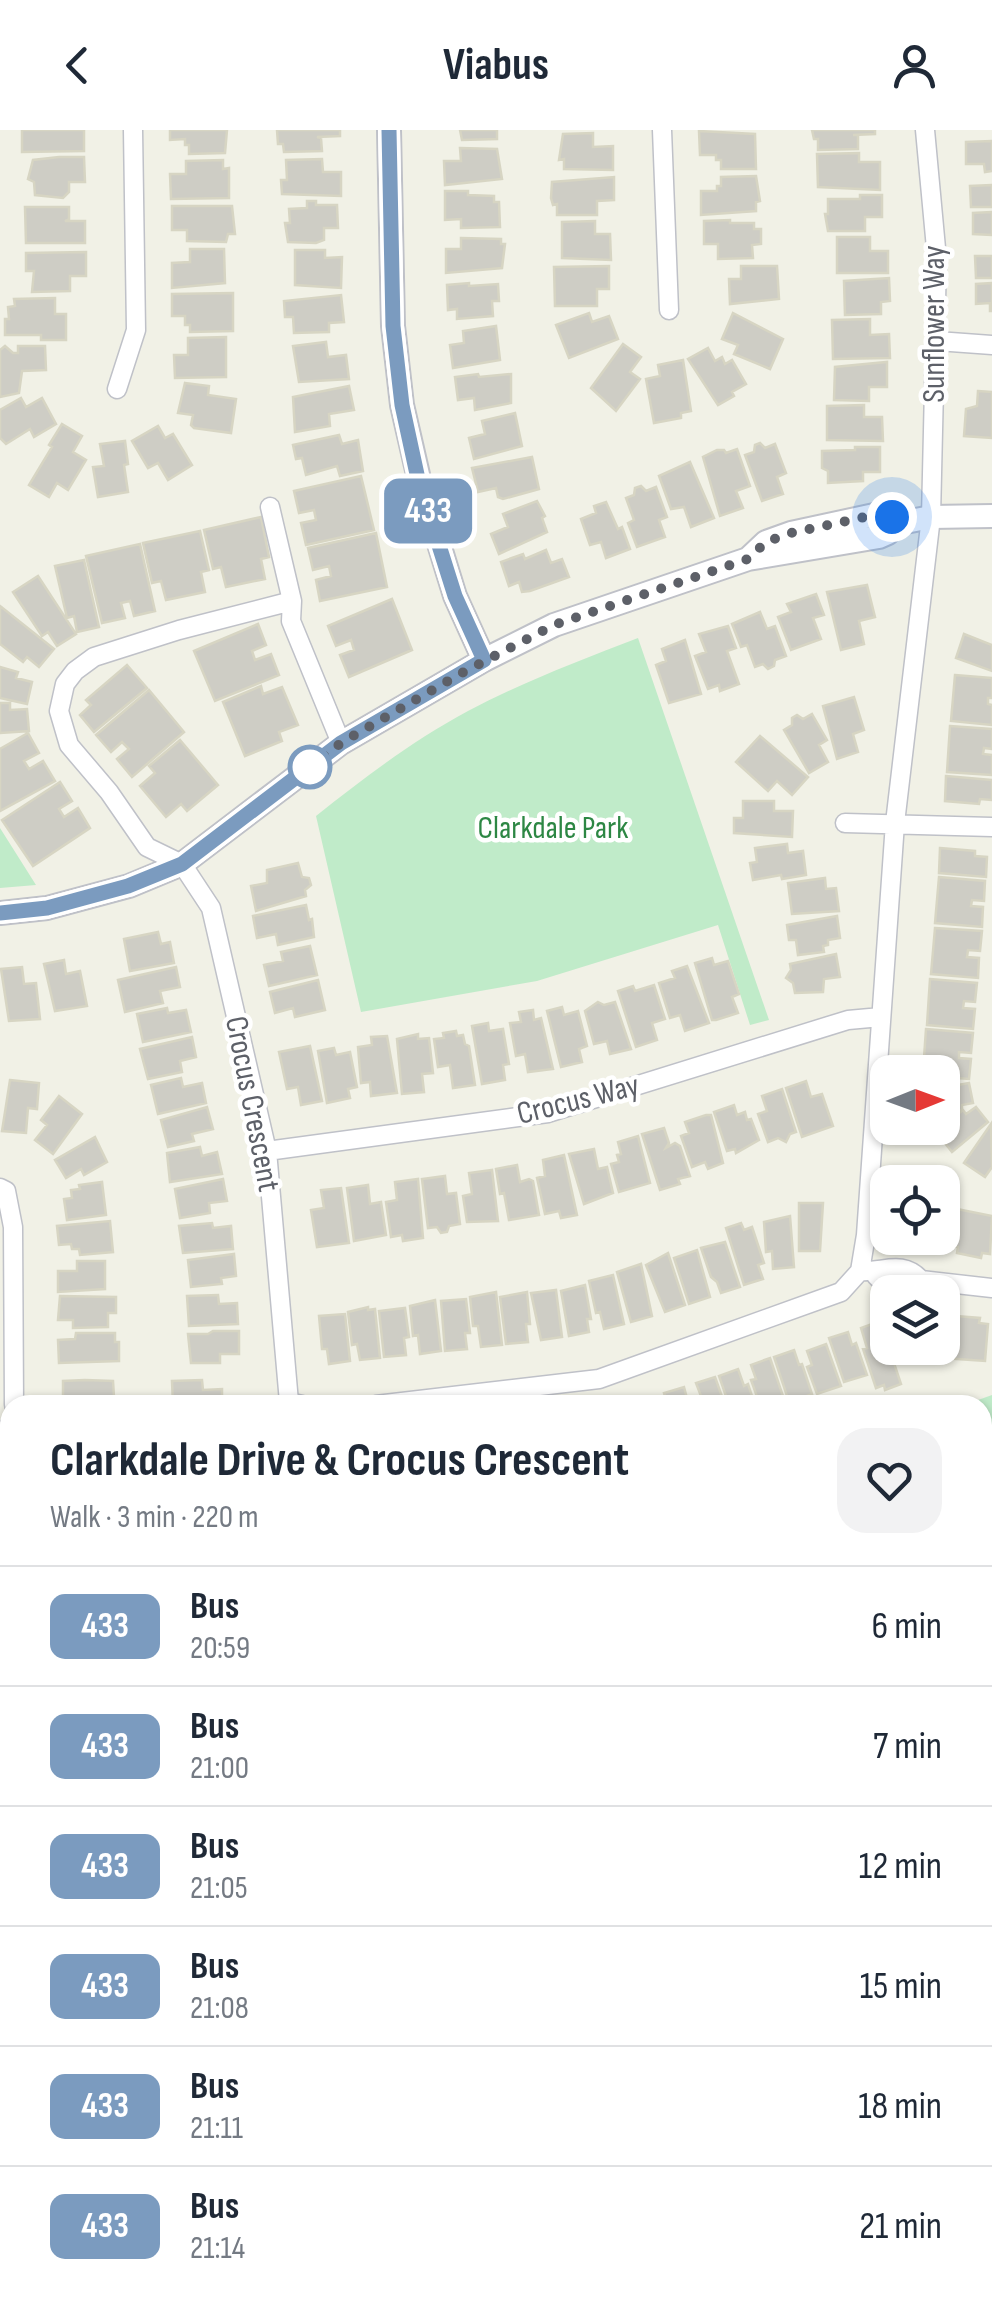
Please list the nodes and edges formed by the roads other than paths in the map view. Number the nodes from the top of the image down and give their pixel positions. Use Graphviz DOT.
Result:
graph roads {
  1 [pos="133,130"];
  2 [pos="389,130"];
  3 [pos="662,130"];
  4 [pos="926,130"];
  5 [pos="669,310"];
  6 [pos="937,341"];
  7 [pos="992,345"];
  8 [pos="117,388"];
  9 [pos="270,508"];
  10 [pos="992,516"];
  11 [pos="931,518"];
  12 [pos="292,600"];
  13 [pos="484,660"];
  14 [pos="341,743"];
  15 [pos="895,822"];
  16 [pos="845,823"];
  17 [pos="992,827"];
  18 [pos="182,864"];
  19 [pos="0,913"];
  20 [pos="881,1017"];
  21 [pos="267,1151"];
  22 [pos="0,1188"];
  23 [pos="867,1272"];
  24 [pos="992,1288"];
  25 [pos="14,1395"];
  26 [pos="288,1395"];
  27 [pos="462,1395"];
  1 -- 8 [label="street"];
  2 -- 13 [label="street"];
  3 -- 5 [label="street"];
  4 -- 6 [label="street, Sunflower Way"];
  6 -- 7 [label="street"];
  6 -- 11 [label="street, Sunflower Way"];
  9 -- 12 [label="street"];
  10 -- 11 [label="street"];
  11 -- 13 [label="street"];
  11 -- 15 [label="street"];
  12 -- 14 [label="street"];
  12 -- 18 [label="street"];
  13 -- 14 [label="street"];
  14 -- 18 [label="street"];
  15 -- 16 [label="street"];
  15 -- 17 [label="street"];
  15 -- 20 [label="street"];
  18 -- 19 [label="street"];
  18 -- 21 [label="street, Crocus Crescent"];
  20 -- 21 [label="street, Crocus Way"];
  20 -- 23 [label="street"];
  21 -- 26 [label="street, Crocus Crescent"];
  22 -- 25 [label="street"];
  23 -- 24 [label="street"];
  23 -- 27 [label="street"];
}
